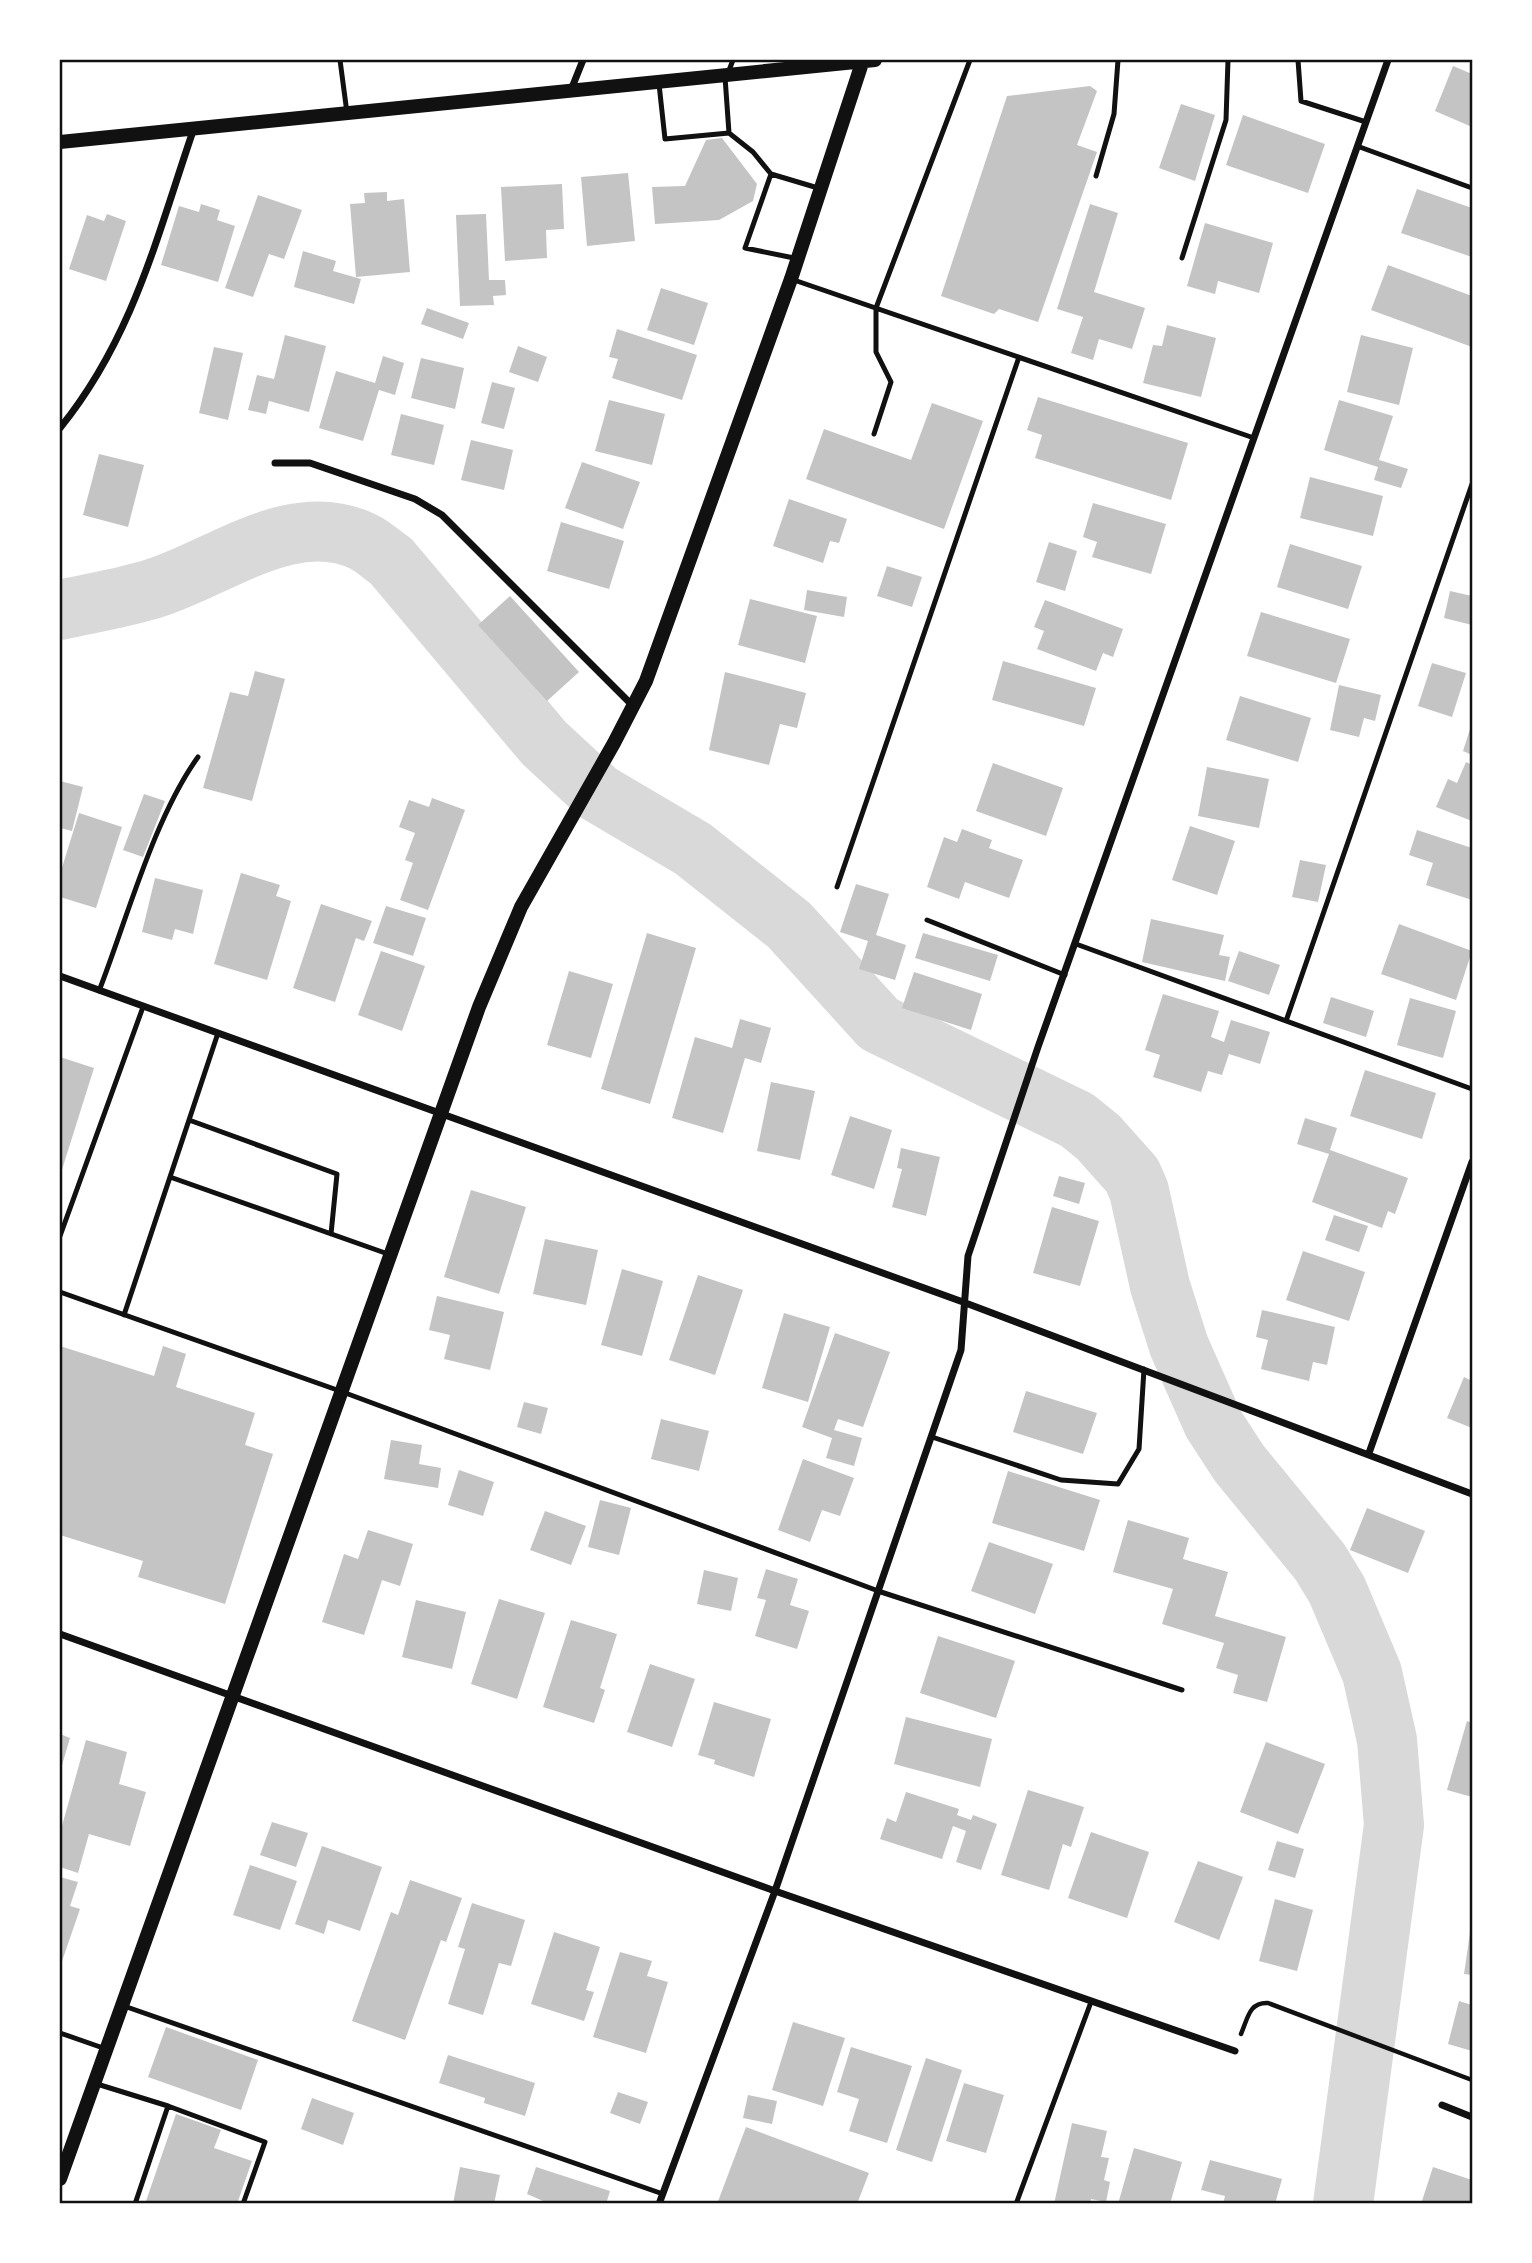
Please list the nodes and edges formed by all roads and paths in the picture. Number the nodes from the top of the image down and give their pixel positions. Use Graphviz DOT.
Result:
graph roads {
  1 [pos="340,60"];
  2 [pos="583,60"];
  3 [pos="733,60"];
  4 [pos="867,60"];
  5 [pos="970,60"];
  6 [pos="1118,60"];
  7 [pos="1228,60"];
  8 [pos="1298,60"];
  9 [pos="1388,60"];
  10 [pos="726,75"];
  11 [pos="659,82"];
  12 [pos="571,91"];
  13 [pos="347,113"];
  14 [pos="1366,122"];
  15 [pos="194,128"];
  16 [pos="729,133"];
  17 [pos="60,142"];
  18 [pos="1357,146"];
  19 [pos="771,174"];
  20 [pos="1096,176"];
  21 [pos="1472,188"];
  22 [pos="821,189"];
  23 [pos="1182,258"];
  24 [pos="797,259"];
  25 [pos="791,279"];
  26 [pos="876,309"];
  27 [pos="1019,357"];
  28 [pos="60,428"];
  29 [pos="874,434"];
  30 [pos="1254,438"];
  31 [pos="275,463"];
  32 [pos="1472,484"];
  33 [pos="634,707"];
  34 [pos="198,757"];
  35 [pos="837,887"];
  36 [pos="927,920"];
  37 [pos="1076,944"];
  38 [pos="1065,975"];
  39 [pos="60,976"];
  40 [pos="99,991"];
  41 [pos="143,1007"];
  42 [pos="1286,1021"];
  43 [pos="218,1033"];
  44 [pos="1472,1089"];
  45 [pos="439,1113"];
  46 [pos="190,1120"];
  47 [pos="1472,1161"];
  48 [pos="170,1177"];
  49 [pos="331,1234"];
  50 [pos="60,1236"];
  51 [pos="391,1255"];
  52 [pos="60,1292"];
  53 [pos="963,1302"];
  54 [pos="124,1315"];
  55 [pos="1144,1369"];
  56 [pos="340,1391"];
  57 [pos="932,1437"];
  58 [pos="1369,1453"];
  59 [pos="1472,1494"];
  60 [pos="881,1592"];
  61 [pos="60,1634"];
  62 [pos="1182,1690"];
  63 [pos="233,1697"];
  64 [pos="775,1891"];
  65 [pos="1091,2001"];
  66 [pos="121,2005"];
  67 [pos="60,2033"];
  68 [pos="106,2049"];
  69 [pos="1234,2051"];
  70 [pos="1472,2080"];
  71 [pos="94,2083"];
  72 [pos="1441,2105"];
  73 [pos="168,2106"];
  74 [pos="1472,2117"];
  75 [pos="66,2142"];
  76 [pos="60,2179"];
  77 [pos="663,2194"];
  78 [pos="135,2203"];
  79 [pos="243,2203"];
  80 [pos="659,2203"];
  81 [pos="1016,2203"];
  1 -- 13 [label="lane"];
  2 -- 12 [label="street"];
  3 -- 10 [label="lane"];
  4 -- 10 [label="main road"];
  4 -- 22 [label="main road"];
  5 -- 26 [label="lane"];
  6 -- 20 [label="lane"];
  7 -- 23 [label="lane"];
  8 -- 14 [label="lane"];
  9 -- 14 [label="street"];
  10 -- 11 [label="main road"];
  10 -- 16 [label="lane"];
  11 -- 12 [label="main road"];
  11 -- 16 [label="lane"];
  12 -- 13 [label="main road"];
  13 -- 15 [label="main road"];
  14 -- 18 [label="street"];
  15 -- 17 [label="main road"];
  15 -- 28 [label="street"];
  16 -- 19 [label="lane"];
  18 -- 21 [label="lane"];
  18 -- 30 [label="street"];
  19 -- 22 [label="lane"];
  19 -- 24 [label="lane"];
  22 -- 24 [label="main road"];
  24 -- 25 [label="main road"];
  25 -- 26 [label="lane"];
  25 -- 33 [label="main road"];
  26 -- 27 [label="lane"];
  26 -- 29 [label="lane"];
  27 -- 30 [label="lane"];
  27 -- 35 [label="lane"];
  30 -- 37 [label="street"];
  31 -- 33 [label="street"];
  32 -- 42 [label="lane"];
  33 -- 45 [label="main road"];
  34 -- 40 [label="lane"];
  36 -- 38 [label="lane"];
  37 -- 38 [label="street"];
  37 -- 42 [label="lane"];
  38 -- 53 [label="street"];
  39 -- 40 [label="street"];
  40 -- 41 [label="street"];
  41 -- 43 [label="street"];
  41 -- 50 [label="lane"];
  42 -- 44 [label="lane"];
  43 -- 45 [label="street"];
  43 -- 46 [label="lane"];
  45 -- 51 [label="main road"];
  45 -- 53 [label="street"];
  46 -- 48 [label="lane"];
  46 -- 49 [label="lane"];
  47 -- 58 [label="street"];
  48 -- 49 [label="lane"];
  48 -- 54 [label="lane"];
  49 -- 51 [label="lane"];
  51 -- 56 [label="main road"];
  52 -- 54 [label="lane"];
  53 -- 55 [label="street"];
  53 -- 57 [label="street"];
  54 -- 56 [label="lane"];
  55 -- 57 [label="lane"];
  55 -- 58 [label="street"];
  56 -- 60 [label="lane"];
  56 -- 63 [label="main road"];
  57 -- 60 [label="street"];
  58 -- 59 [label="street"];
  60 -- 62 [label="lane"];
  60 -- 64 [label="street"];
  61 -- 63 [label="street"];
  63 -- 64 [label="street"];
  63 -- 66 [label="main road"];
  64 -- 65 [label="street"];
  64 -- 77 [label="street"];
  65 -- 69 [label="street"];
  65 -- 81 [label="lane"];
  66 -- 68 [label="main road"];
  66 -- 77 [label="lane"];
  67 -- 68 [label="lane"];
  68 -- 71 [label="main road"];
  69 -- 70 [label="path"];
  71 -- 73 [label="lane"];
  71 -- 75 [label="main road"];
  72 -- 74 [label="street"];
  73 -- 78 [label="lane"];
  73 -- 79 [label="lane"];
  75 -- 76 [label="main road"];
  77 -- 80 [label="street"];
}
